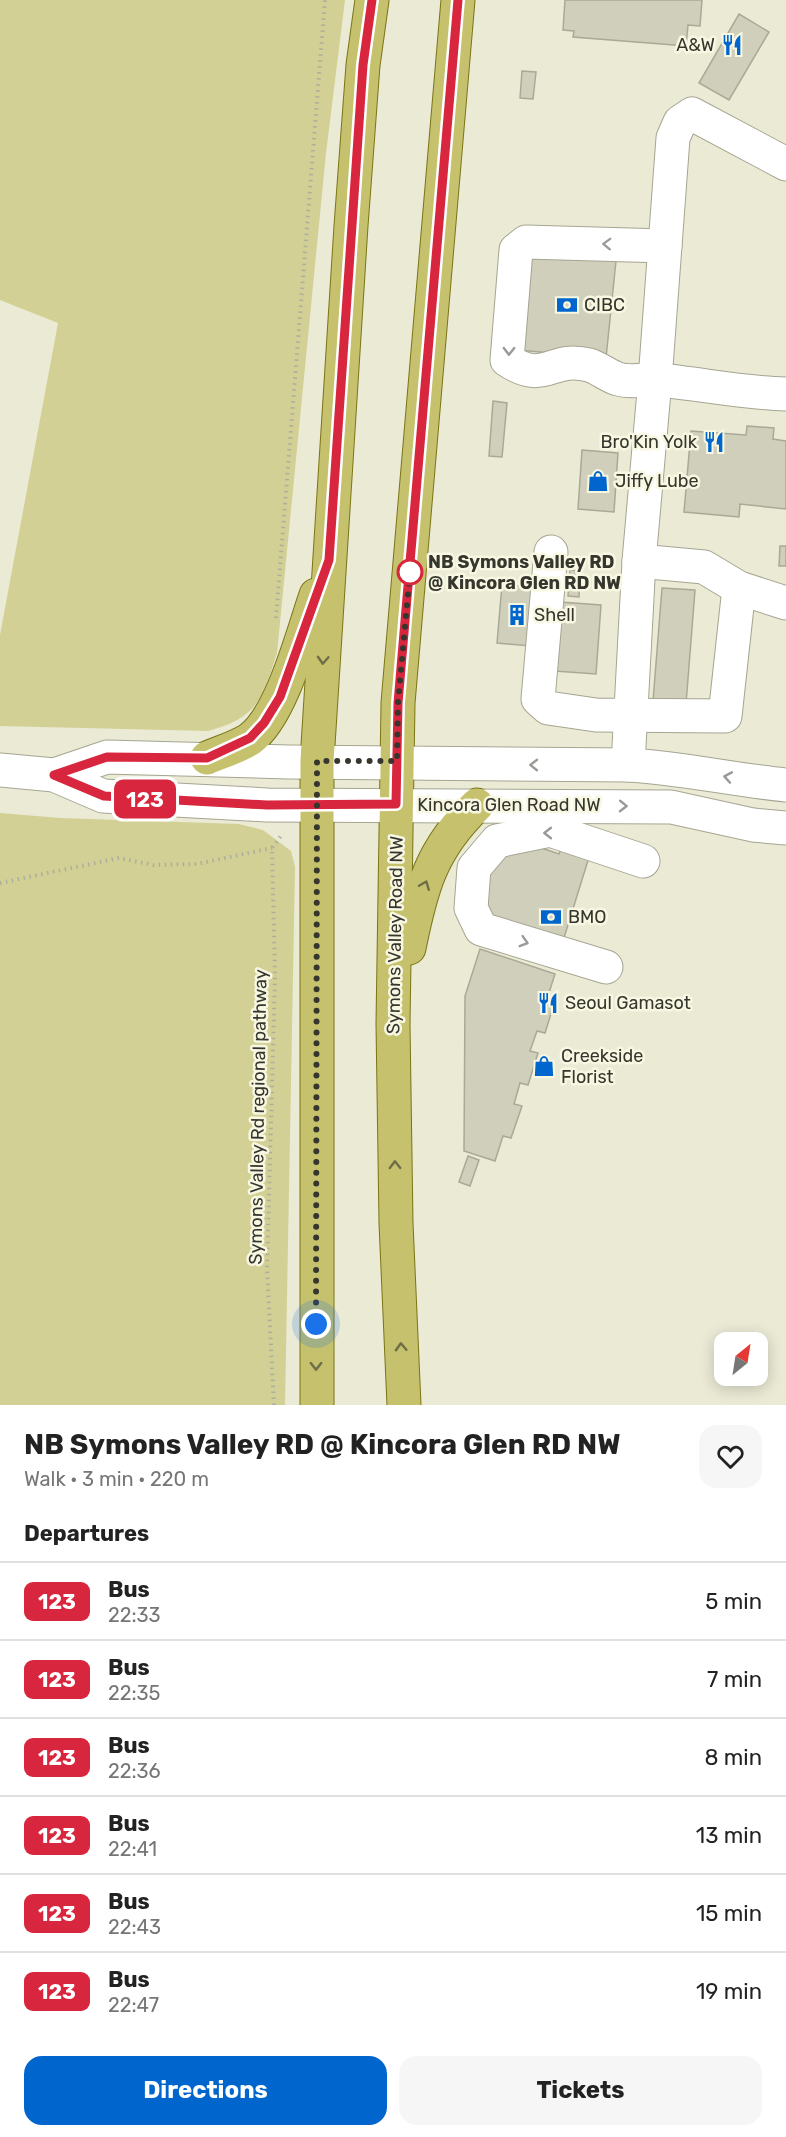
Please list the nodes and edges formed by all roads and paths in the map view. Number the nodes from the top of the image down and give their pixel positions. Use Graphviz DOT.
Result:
graph roads {
  1 [pos="325,0"];
  2 [pos="372,0"];
  3 [pos="458,2"];
  4 [pos="786,164"];
  5 [pos="665,246"];
  6 [pos="655,380"];
  7 [pos="786,394"];
  8 [pos="551,552"];
  9 [pos="329,560"];
  10 [pos="639,561"];
  11 [pos="738,588"];
  12 [pos="786,603"];
  13 [pos="275,629"];
  14 [pos="630,715"];
  15 [pos="207,758"];
  16 [pos="317,761"];
  17 [pos="397,761"];
  18 [pos="628,765"];
  19 [pos="0,770"];
  20 [pos="54,775"];
  21 [pos="786,785"];
  22 [pos="315,804"];
  23 [pos="396,804"];
  24 [pos="477,805"];
  25 [pos="786,828"];
  26 [pos="283,833"];
  27 [pos="272,848"];
  28 [pos="643,861"];
  29 [pos="0,884"];
  30 [pos="606,967"];
  31 [pos="393,1024"];
  32 [pos="274,1405"];
  33 [pos="317,1405"];
  34 [pos="404,1405"];
  1 -- 13 [label="path"];
  2 -- 9 [label="main road"];
  3 -- 17 [label="main road, Symons Valley Road NW"];
  4 -- 5 [label="street"];
  5 -- 6 [label="street"];
  5 -- 6 [label="street, one-way"];
  6 -- 7 [label="street"];
  6 -- 10 [label="street"];
  8 -- 14 [label="street"];
  9 -- 15 [label="main road"];
  9 -- 16 [label="main road, one-way"];
  10 -- 11 [label="street"];
  10 -- 14 [label="street"];
  11 -- 12 [label="street"];
  11 -- 14 [label="street"];
  14 -- 18 [label="street"];
  15 -- 16 [label="street, Kincora Glen Road NW"];
  15 -- 20 [label="street, Kincora Glen Road NW"];
  16 -- 17 [label="street, Kincora Glen Road NW"];
  16 -- 22 [label="main road"];
  18 -- 17 [label="street, Kincora Glen Road NW, one-way"];
  17 -- 23 [label="main road, Symons Valley Road NW"];
  21 -- 18 [label="street, Kincora Glen Road NW, one-way"];
  19 -- 20 [label="street, Kincora Glen Road NW"];
  20 -- 22 [label="street, Kincora Glen Road NW"];
  22 -- 23 [label="street, Kincora Glen Road NW"];
  22 -- 33 [label="main road, one-way"];
  23 -- 24 [label="street, Kincora Glen Road NW"];
  23 -- 31 [label="main road, Symons Valley Road NW"];
  24 -- 25 [label="street, Kincora Glen Road NW, one-way"];
  31 -- 24 [label="main road, one-way"];
  26 -- 27 [label="path"];
  27 -- 29 [label="path"];
  27 -- 32 [label="path, Symons Valley Rd regional pathway"];
  28 -- 30 [label="street, one-way"];
  34 -- 31 [label="main road, Symons Valley Road NW, one-way"];
}
